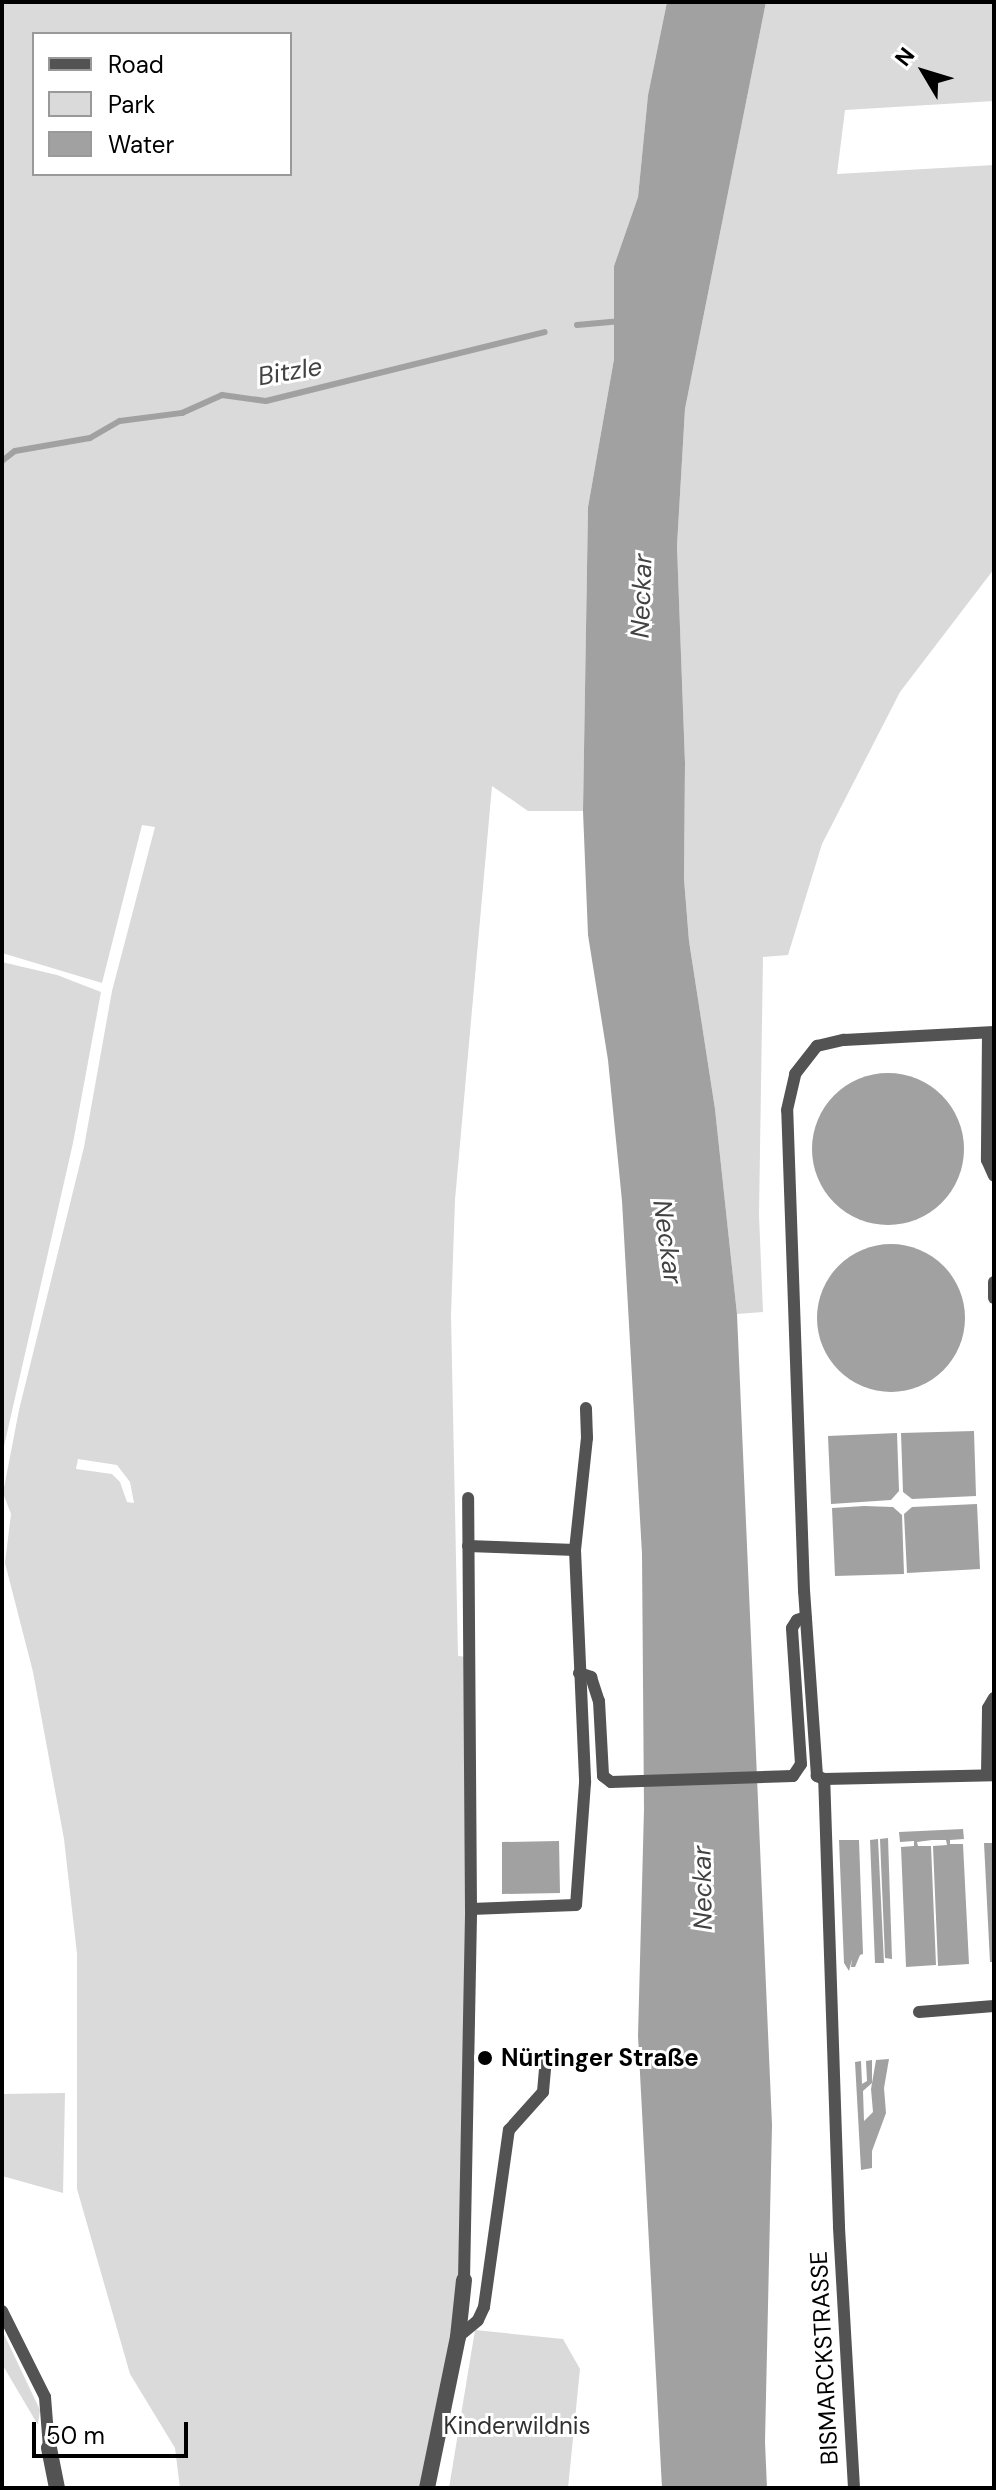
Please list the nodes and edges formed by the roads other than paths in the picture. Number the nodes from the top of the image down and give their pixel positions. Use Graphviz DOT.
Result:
graph roads {
  1 [pos="991,1032"];
  2 [pos="994,1176"];
  3 [pos="994,1282"];
  4 [pos="994,1298"];
  5 [pos="586,1408"];
  6 [pos="468,1498"];
  7 [pos="468,1546"];
  8 [pos="575,1550"];
  9 [pos="806,1617"];
  10 [pos="579,1673"];
  11 [pos="994,1698"];
  12 [pos="991,1775"];
  13 [pos="824,1779"];
  14 [pos="471,1909"];
  15 [pos="994,2006"];
  16 [pos="919,2012"];
  17 [pos="546,2057"];
  18 [pos="464,2280"];
  19 [pos="2,2311"];
  20 [pos="458,2337"];
  21 [pos="49,2448"];
  22 [pos="57,2488"];
  23 [pos="427,2488"];
  24 [pos="854,2488"];
  1 -- 2 [label="lane"];
  1 -- 9 [label="lane"];
  3 -- 4 [label="lane"];
  5 -- 8 [label="lane"];
  6 -- 7 [label="lane"];
  7 -- 8 [label="lane"];
  7 -- 14 [label="lane"];
  8 -- 10 [label="lane"];
  9 -- 10 [label="lane"];
  9 -- 13 [label="lane, BISMARCKSTRASSE"];
  10 -- 14 [label="lane"];
  11 -- 12 [label="lane"];
  12 -- 13 [label="lane"];
  13 -- 24 [label="lane, BISMARCKSTRASSE"];
  14 -- 18 [label="lane"];
  15 -- 16 [label="lane"];
  17 -- 20 [label="lane"];
  18 -- 20 [label="street"];
  19 -- 21 [label="lane"];
  20 -- 23 [label="street"];
  21 -- 22 [label="street"];
}
